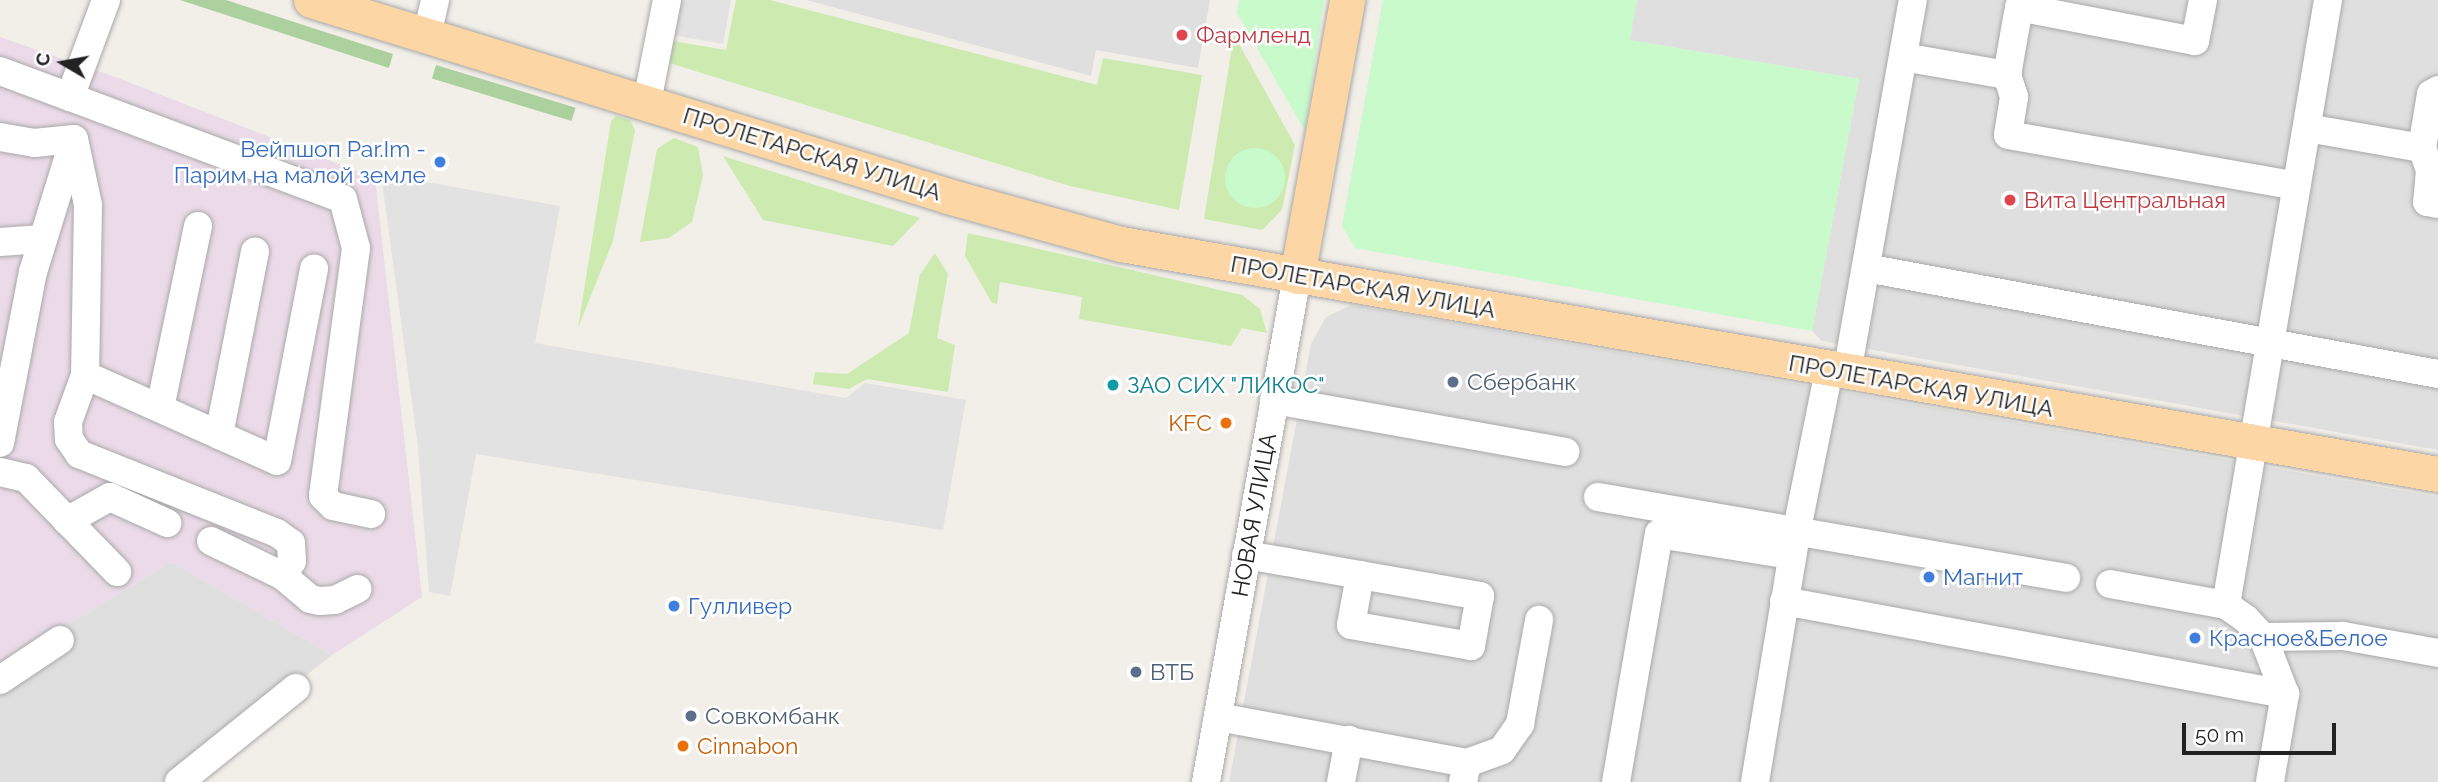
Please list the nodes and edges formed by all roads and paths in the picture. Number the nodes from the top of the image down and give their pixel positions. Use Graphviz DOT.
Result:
graph roads {
  1 [pos="106,0"];
  2 [pos="311,0"];
  3 [pos="435,0"];
  4 [pos="667,0"];
  5 [pos="1347,0"];
  6 [pos="1913,0"];
  7 [pos="2203,0"];
  8 [pos="2328,0"];
  9 [pos="427,35"];
  10 [pos="1903,57"];
  11 [pos="0,71"];
  12 [pos="2007,75"];
  13 [pos="2438,89"];
  14 [pos="77,100"];
  15 [pos="647,102"];
  16 [pos="2307,128"];
  17 [pos="0,136"];
  18 [pos="74,139"];
  19 [pos="2422,148"];
  20 [pos="2297,186"];
  21 [pos="2438,204"];
  22 [pos="198,226"];
  23 [pos="43,239"];
  24 [pos="0,242"];
  25 [pos="256,251"];
  26 [pos="1866,268"];
  27 [pos="314,270"];
  28 [pos="1297,276"];
  29 [pos="2271,342"];
  30 [pos="1838,371"];
  31 [pos="85,374"];
  32 [pos="2438,374"];
  33 [pos="1274,400"];
  34 [pos="160,408"];
  35 [pos="219,435"];
  36 [pos="0,443"];
  37 [pos="2252,443"];
  38 [pos="1565,452"];
  39 [pos="0,472"];
  40 [pos="2438,474"];
  41 [pos="1598,497"];
  42 [pos="371,514"];
  43 [pos="67,521"];
  44 [pos="167,523"];
  45 [pos="211,541"];
  46 [pos="1794,542"];
  47 [pos="1246,555"];
  48 [pos="117,572"];
  49 [pos="1360,575"];
  50 [pos="283,576"];
  51 [pos="2066,578"];
  52 [pos="2110,584"];
  53 [pos="358,589"];
  54 [pos="1784,601"];
  55 [pos="2226,605"];
  56 [pos="1539,620"];
  57 [pos="2263,637"];
  58 [pos="60,640"];
  59 [pos="2438,653"];
  60 [pos="0,680"];
  61 [pos="296,688"];
  62 [pos="2285,694"];
  63 [pos="1218,717"];
  64 [pos="1349,740"];
  65 [pos="1465,772"];
  66 [pos="179,782"];
  67 [pos="1206,782"];
  68 [pos="1340,782"];
  69 [pos="1616,782"];
  70 [pos="1755,782"];
  71 [pos="2270,782"];
  1 -- 14 [label="street"];
  2 -- 9 [label="main road, ПРОЛЕТАРСКАЯ УЛИЦА"];
  3 -- 9 [label="street"];
  4 -- 15 [label="street"];
  5 -- 28 [label="main road, НОВАЯ УЛИЦА"];
  6 -- 10 [label="street"];
  7 -- 12 [label="street"];
  8 -- 16 [label="street"];
  9 -- 15 [label="main road, ПРОЛЕТАРСКАЯ УЛИЦА"];
  10 -- 12 [label="street"];
  10 -- 26 [label="street"];
  11 -- 14 [label="street"];
  12 -- 20 [label="street"];
  13 -- 19 [label="street"];
  14 -- 18 [label="street"];
  14 -- 42 [label="street"];
  15 -- 28 [label="main road, ПРОЛЕТАРСКАЯ УЛИЦА"];
  16 -- 19 [label="street"];
  16 -- 20 [label="street"];
  17 -- 18 [label="street"];
  18 -- 23 [label="street"];
  18 -- 31 [label="street"];
  19 -- 21 [label="street"];
  20 -- 29 [label="street"];
  22 -- 34 [label="street"];
  23 -- 24 [label="street"];
  23 -- 36 [label="street"];
  25 -- 35 [label="street"];
  26 -- 29 [label="street"];
  26 -- 30 [label="street"];
  27 -- 35 [label="street"];
  28 -- 30 [label="main road, ПРОЛЕТАРСКАЯ УЛИЦА"];
  28 -- 33 [label="street, НОВАЯ УЛИЦА"];
  29 -- 32 [label="street"];
  29 -- 37 [label="street"];
  30 -- 37 [label="main road, ПРОЛЕТАРСКАЯ УЛИЦА"];
  30 -- 46 [label="street"];
  31 -- 34 [label="street"];
  31 -- 50 [label="street"];
  33 -- 38 [label="street"];
  33 -- 47 [label="street, НОВАЯ УЛИЦА"];
  34 -- 35 [label="street"];
  37 -- 40 [label="main road, ПРОЛЕТАРСКАЯ УЛИЦА"];
  37 -- 55 [label="street"];
  39 -- 43 [label="street"];
  41 -- 46 [label="street"];
  43 -- 44 [label="street"];
  43 -- 48 [label="street"];
  45 -- 50 [label="street"];
  46 -- 51 [label="street"];
  46 -- 54 [label="street"];
  46 -- 69 [label="street"];
  47 -- 49 [label="street"];
  47 -- 63 [label="street, НОВАЯ УЛИЦА"];
  50 -- 53 [label="street"];
  52 -- 55 [label="street"];
  54 -- 62 [label="street"];
  54 -- 70 [label="street"];
  55 -- 57 [label="street"];
  56 -- 65 [label="street"];
  57 -- 59 [label="street"];
  57 -- 62 [label="street"];
  58 -- 60 [label="street"];
  61 -- 66 [label="street"];
  62 -- 71 [label="street"];
  63 -- 64 [label="street"];
  63 -- 67 [label="street, НОВАЯ УЛИЦА"];
  64 -- 65 [label="street"];
  64 -- 68 [label="street"];
}
